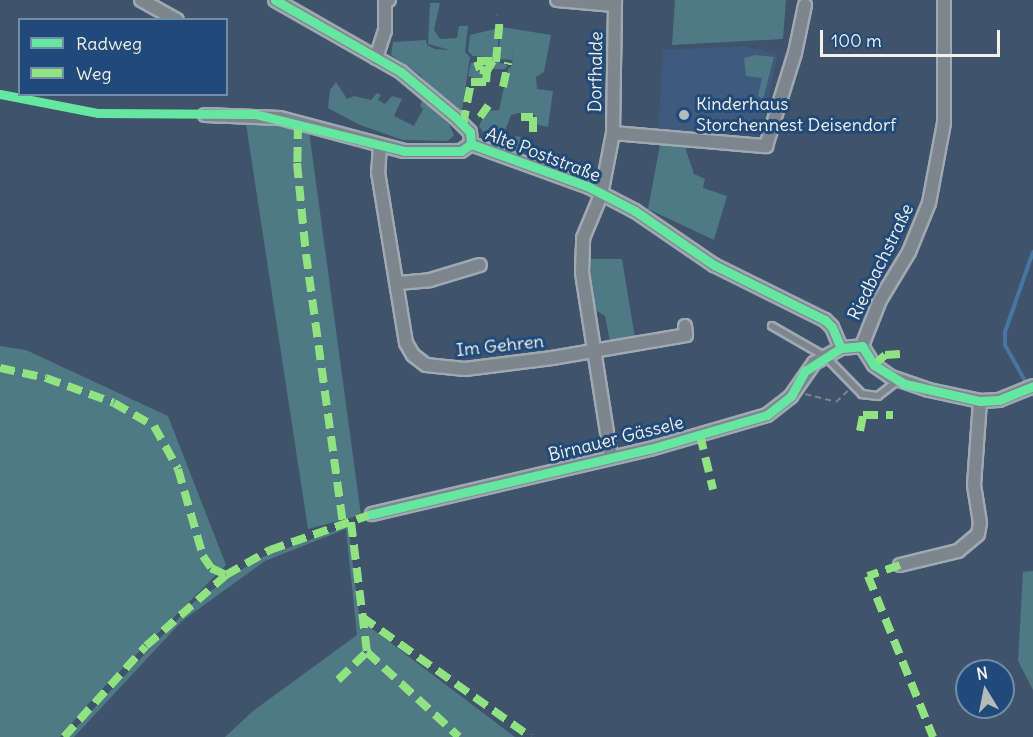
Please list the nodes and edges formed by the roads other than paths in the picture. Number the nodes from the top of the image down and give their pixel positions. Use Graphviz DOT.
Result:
graph roads {
  1 [pos="141,0"];
  2 [pos="274,0"];
  3 [pos="386,0"];
  4 [pos="557,0"];
  5 [pos="944,0"];
  6 [pos="615,3"];
  7 [pos="805,5"];
  8 [pos="173,18"];
  9 [pos="376,57"];
  10 [pos="205,115"];
  11 [pos="613,133"];
  12 [pos="471,144"];
  13 [pos="380,146"];
  14 [pos="601,195"];
  15 [pos="480,265"];
  16 [pos="398,283"];
  17 [pos="685,326"];
  18 [pos="772,326"];
  19 [pos="862,346"];
  20 [pos="841,348"];
  21 [pos="596,349"];
  22 [pos="826,357"];
  23 [pos="898,380"];
  24 [pos="1033,386"];
  25 [pos="980,401"];
  26 [pos="611,458"];
  27 [pos="372,514"];
  28 [pos="900,565"];
  1 -- 8 [label="street"];
  2 -- 9 [label="street"];
  3 -- 9 [label="street"];
  4 -- 6 [label="street, Dorfhalde"];
  5 -- 19 [label="street, Riedbachstraße"];
  6 -- 11 [label="street, Dorfhalde"];
  7 -- 11 [label="street"];
  9 -- 12 [label="street"];
  10 -- 13 [label="street, Alte Poststraße"];
  11 -- 14 [label="street, Dorfhalde"];
  12 -- 13 [label="street, Alte Poststraße"];
  12 -- 14 [label="street, Alte Poststraße"];
  13 -- 16 [label="street, Im Gehren"];
  14 -- 20 [label="street, Alte Poststraße"];
  14 -- 21 [label="street"];
  15 -- 16 [label="street"];
  16 -- 21 [label="street, Im Gehren"];
  17 -- 21 [label="street, Im Gehren"];
  18 -- 22 [label="lane"];
  19 -- 20 [label="street"];
  19 -- 23 [label="street, Riedbachstraße"];
  20 -- 22 [label="street, Birnauer Gässele"];
  21 -- 26 [label="street"];
  22 -- 23 [label="lane"];
  22 -- 26 [label="street, Birnauer Gässele"];
  23 -- 25 [label="street, Riedbachstraße"];
  24 -- 25 [label="street, Riedbachstraße"];
  25 -- 28 [label="street"];
  26 -- 27 [label="street, Birnauer Gässele"];
}
